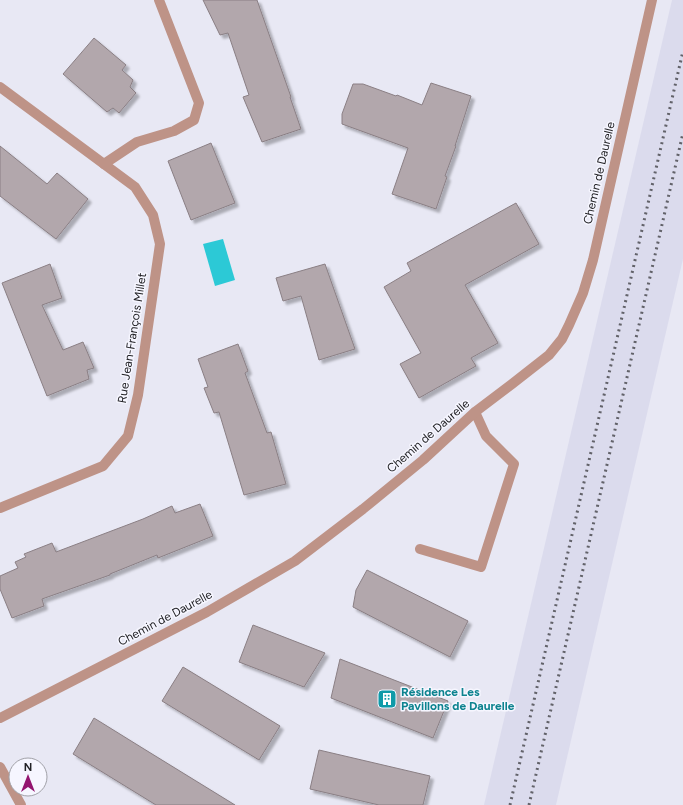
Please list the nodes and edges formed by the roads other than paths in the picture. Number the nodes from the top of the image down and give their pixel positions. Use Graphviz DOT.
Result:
graph roads {
  1 [pos="159,0"];
  2 [pos="652,0"];
  3 [pos="0,87"];
  4 [pos="104,164"];
  5 [pos="474,412"];
  6 [pos="0,508"];
  7 [pos="420,549"];
  8 [pos="0,718"];
  9 [pos="0,767"];
  10 [pos="21,805"];
  1 -- 4 [label="street"];
  2 -- 5 [label="street, Chemin de Daurelle"];
  3 -- 4 [label="street, Rue Jean-François Millet"];
  4 -- 6 [label="street, Rue Jean-François Millet"];
  5 -- 7 [label="street"];
  5 -- 8 [label="street, Chemin de Daurelle"];
  9 -- 10 [label="street"];
}
